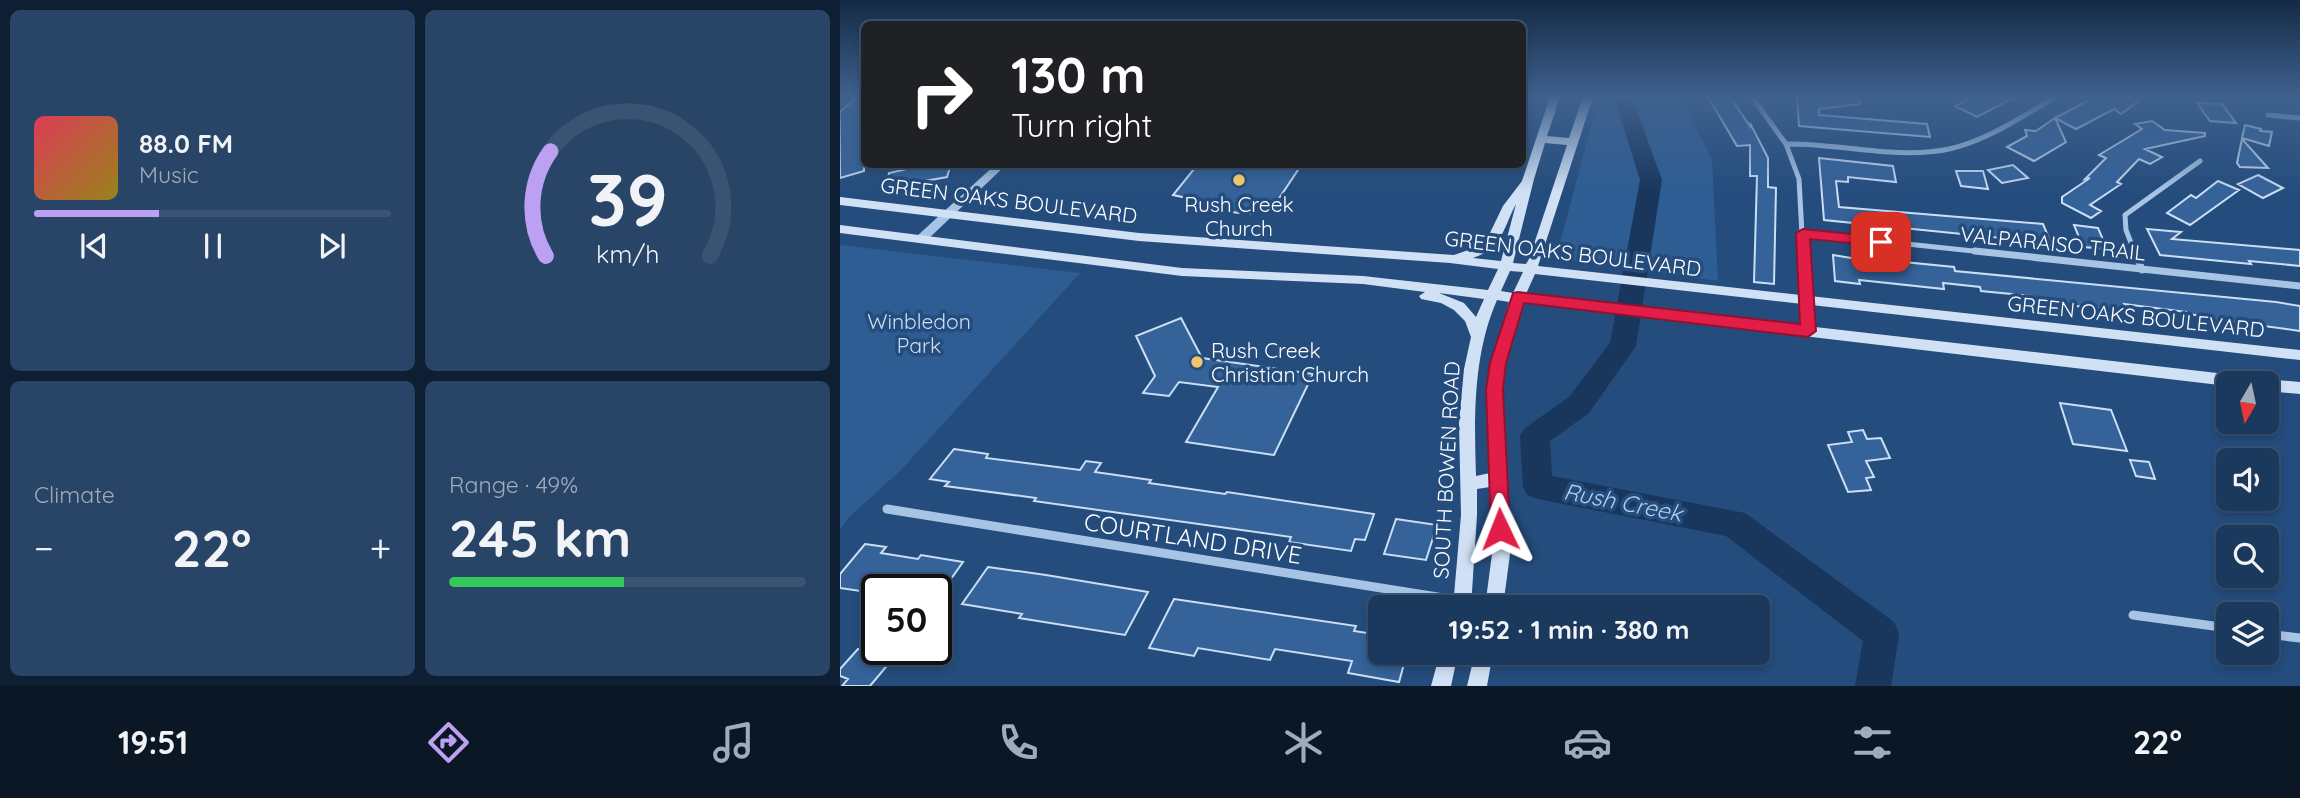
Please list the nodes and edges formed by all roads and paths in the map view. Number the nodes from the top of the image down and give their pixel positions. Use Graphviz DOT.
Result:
graph roads {
  1 [pos="1544,129"];
  2 [pos="1578,129"];
  3 [pos="1775,129"];
  4 [pos="1995,129"];
  5 [pos="1541,139"];
  6 [pos="1573,142"];
  7 [pos="1786,144"];
  8 [pos="2200,161"];
  9 [pos="999,168"];
  10 [pos="1528,179"];
  11 [pos="840,201"];
  12 [pos="949,215"];
  13 [pos="840,229"];
  14 [pos="1803,233"];
  15 [pos="922,239"];
  16 [pos="1451,259"];
  17 [pos="1506,265"];
  18 [pos="1530,269"];
  19 [pos="2142,270"];
  20 [pos="1307,276"];
  21 [pos="2300,286"];
  22 [pos="1492,294"];
  23 [pos="1518,297"];
  24 [pos="1807,300"];
  25 [pos="1808,331"];
  26 [pos="1478,339"];
  27 [pos="2300,355"];
  28 [pos="2216,379"];
  29 [pos="2279,386"];
  30 [pos="2300,388"];
  31 [pos="1498,478"];
  32 [pos="1469,484"];
  33 [pos="887,509"];
  34 [pos="1402,595"];
  35 [pos="1463,595"];
  36 [pos="1496,595"];
  37 [pos="2133,615"];
  38 [pos="2216,626"];
  39 [pos="2279,636"];
  40 [pos="2300,638"];
  41 [pos="1446,665"];
  42 [pos="1481,665"];
  43 [pos="1440,686"];
  44 [pos="1476,686"];
  1 -- 5 [label="main road, SOUTH BOWEN ROAD"];
  2 -- 6 [label="main road"];
  3 -- 7 [label="street"];
  4 -- 7 [label="street"];
  5 -- 6 [label="main road"];
  5 -- 10 [label="main road, SOUTH BOWEN ROAD"];
  6 -- 18 [label="main road"];
  7 -- 14 [label="street"];
  8 -- 19 [label="street"];
  9 -- 12 [label="street"];
  10 -- 16 [label="main road"];
  10 -- 17 [label="main road, SOUTH BOWEN ROAD"];
  11 -- 12 [label="main road, GREEN OAKS BOULEVARD"];
  12 -- 15 [label="street"];
  12 -- 16 [label="main road, GREEN OAKS BOULEVARD"];
  13 -- 15 [label="main road"];
  14 -- 19 [label="street, VALPARAISO TRAIL"];
  14 -- 24 [label="street"];
  15 -- 20 [label="main road"];
  16 -- 17 [label="main road, GREEN OAKS BOULEVARD"];
  17 -- 18 [label="main road, GREEN OAKS BOULEVARD"];
  17 -- 22 [label="main road, SOUTH BOWEN ROAD"];
  18 -- 23 [label="main road"];
  18 -- 24 [label="main road, GREEN OAKS BOULEVARD"];
  19 -- 21 [label="street, VALPARAISO TRAIL"];
  20 -- 22 [label="main road"];
  20 -- 26 [label="main road"];
  22 -- 23 [label="main road"];
  22 -- 26 [label="main road, SOUTH BOWEN ROAD"];
  23 -- 25 [label="main road"];
  23 -- 31 [label="main road"];
  24 -- 25 [label="street"];
  24 -- 27 [label="main road, GREEN OAKS BOULEVARD"];
  25 -- 28 [label="main road"];
  26 -- 32 [label="main road, SOUTH BOWEN ROAD"];
  29 -- 30 [label="main road"];
  31 -- 32 [label="main road"];
  31 -- 36 [label="main road"];
  32 -- 35 [label="main road, SOUTH BOWEN ROAD"];
  33 -- 34 [label="street, COURTLAND DRIVE"];
  37 -- 38 [label="street"];
  39 -- 40 [label="street"];
  41 -- 43 [label="main road"];
  42 -- 44 [label="main road"];
}
